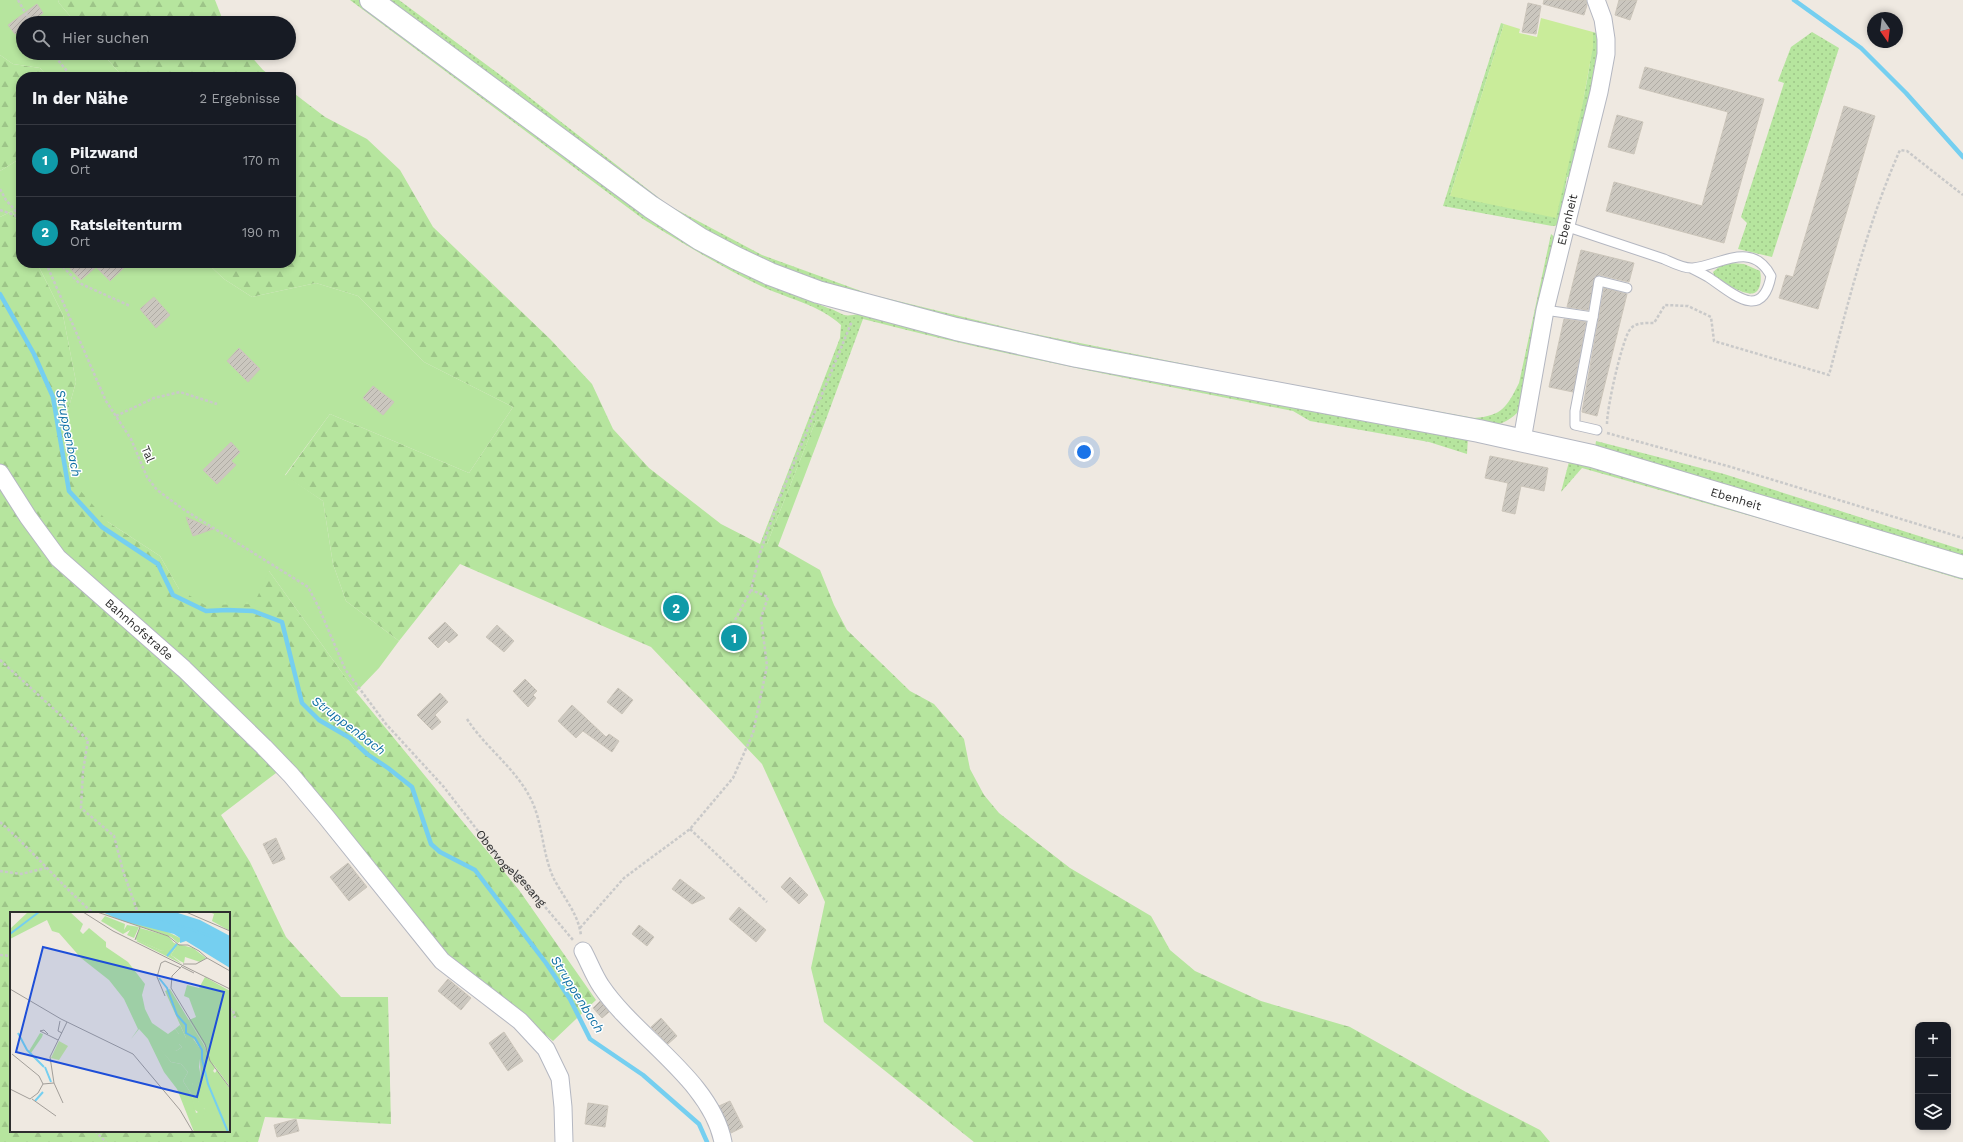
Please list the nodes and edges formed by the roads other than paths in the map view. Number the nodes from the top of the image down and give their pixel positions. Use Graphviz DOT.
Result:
graph roads {
  1 [pos="371,0"];
  2 [pos="1596,0"];
  3 [pos="1565,226"];
  4 [pos="1691,268"];
  5 [pos="1627,288"];
  6 [pos="1545,310"];
  7 [pos="1592,317"];
  8 [pos="1597,430"];
  9 [pos="1522,440"];
  10 [pos="0,474"];
  11 [pos="1963,567"];
  12 [pos="583,951"];
  13 [pos="564,1142"];
  14 [pos="723,1142"];
  1 -- 9 [label="main road, Ebenheit"];
  2 -- 3 [label="street, Ebenheit"];
  3 -- 4 [label="lane"];
  3 -- 6 [label="street, Ebenheit"];
  4 -- 4 [label="lane"];
  5 -- 7 [label="lane"];
  6 -- 7 [label="lane"];
  6 -- 9 [label="street, Ebenheit"];
  7 -- 8 [label="lane"];
  9 -- 11 [label="main road, Ebenheit"];
  10 -- 13 [label="street, Bahnhofstraße"];
  12 -- 14 [label="street"];
}
